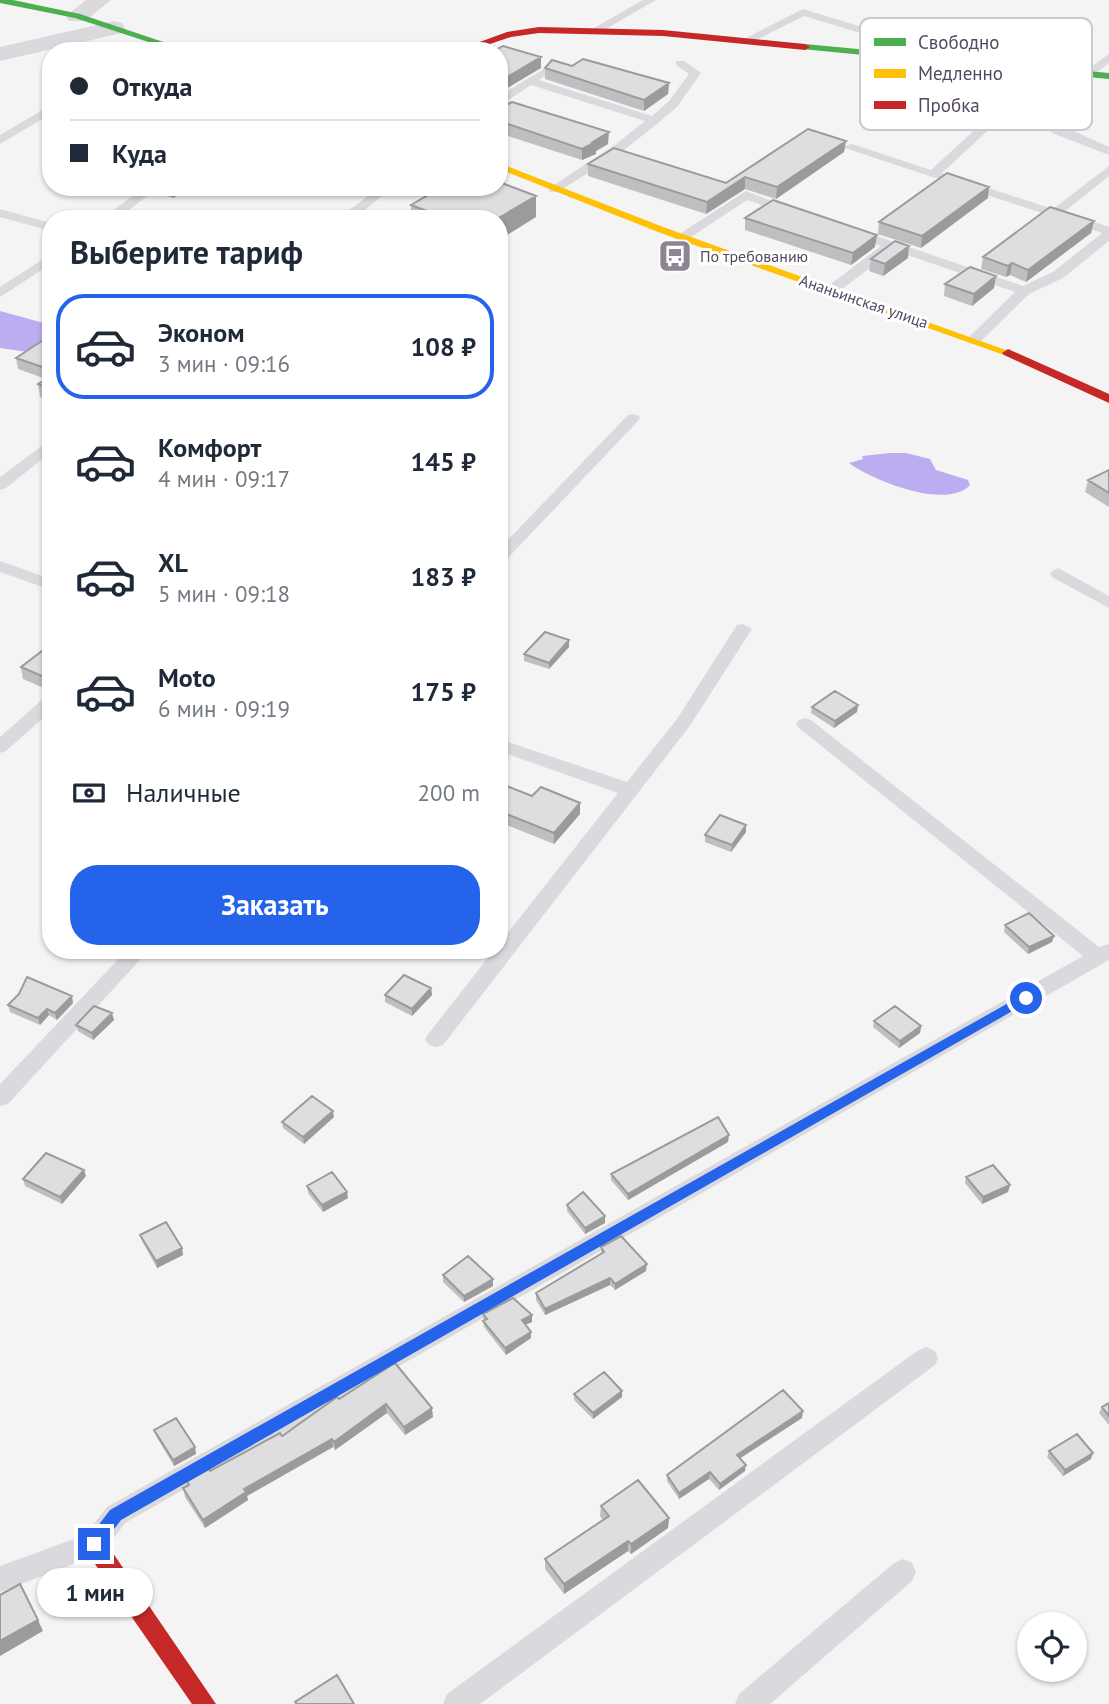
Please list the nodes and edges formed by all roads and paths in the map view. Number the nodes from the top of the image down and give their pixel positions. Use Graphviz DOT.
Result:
graph roads {
  1 [pos="0,0"];
  2 [pos="100,0"];
  3 [pos="651,0"];
  4 [pos="77,16"];
  5 [pos="114,28"];
  6 [pos="860,29"];
  7 [pos="593,32"];
  8 [pos="748,40"];
  9 [pos="53,42"];
  10 [pos="158,42"];
  11 [pos="490,42"];
  12 [pos="42,44"];
  13 [pos="860,51"];
  14 [pos="0,54"];
  15 [pos="1109,57"];
  16 [pos="680,63"];
  17 [pos="1092,71"];
  18 [pos="544,72"];
  19 [pos="529,82"];
  20 [pos="508,95"];
  21 [pos="508,104"];
  22 [pos="42,114"];
  23 [pos="550,118"];
  24 [pos="654,120"];
  25 [pos="982,130"];
  26 [pos="1057,130"];
  27 [pos="0,140"];
  28 [pos="848,147"];
  29 [pos="1109,151"];
  30 [pos="508,170"];
  31 [pos="1109,170"];
  32 [pos="933,175"];
  33 [pos="554,189"];
  34 [pos="140,196"];
  35 [pos="376,196"];
  36 [pos="121,210"];
  37 [pos="356,210"];
  38 [pos="0,213"];
  39 [pos="799,214"];
  40 [pos="1054,214"];
  41 [pos="42,225"];
  42 [pos="838,227"];
  43 [pos="1109,233"];
  44 [pos="680,238"];
  45 [pos="891,245"];
  46 [pos="42,264"];
  47 [pos="832,290"];
  48 [pos="1024,291"];
  49 [pos="0,293"];
  50 [pos="975,339"];
  51 [pos="1109,399"];
  52 [pos="633,418"];
  53 [pos="42,451"];
  54 [pos="0,485"];
  55 [pos="508,549"];
  56 [pos="0,566"];
  57 [pos="1058,573"];
  58 [pos="42,582"];
  59 [pos="1109,603"];
  60 [pos="743,629"];
  61 [pos="42,709"];
  62 [pos="805,724"];
  63 [pos="0,747"];
  64 [pos="508,747"];
  65 [pos="630,790"];
  66 [pos="508,947"];
  67 [pos="1103,954"];
  68 [pos="131,959"];
  69 [pos="498,959"];
  70 [pos="436,1039"];
  71 [pos="0,1098"];
  72 [pos="926,1358"];
  73 [pos="94,1544"];
  74 [pos="903,1572"];
  75 [pos="0,1579"];
  76 [pos="205,1704"];
  77 [pos="457,1704"];
  78 [pos="749,1704"];
  1 -- 4 [label="street"];
  2 -- 4 [label="street"];
  3 -- 7 [label="lane"];
  4 -- 5 [label="street"];
  5 -- 9 [label="street"];
  5 -- 10 [label="street"];
  6 -- 8 [label="lane"];
  7 -- 8 [label="street"];
  7 -- 11 [label="street"];
  8 -- 13 [label="street"];
  12 -- 14 [label="street"];
  15 -- 17 [label="lane"];
  16 -- 24 [label="lane"];
  18 -- 19 [label="lane"];
  19 -- 20 [label="lane"];
  19 -- 24 [label="lane"];
  21 -- 23 [label="lane"];
  22 -- 27 [label="lane"];
  24 -- 33 [label="lane"];
  25 -- 32 [label="lane"];
  26 -- 29 [label="lane"];
  28 -- 32 [label="lane"];
  30 -- 33 [label="street, Ананьинская улица"];
  31 -- 40 [label="lane"];
  32 -- 40 [label="lane"];
  33 -- 44 [label="street, Ананьинская улица"];
  34 -- 36 [label="lane"];
  35 -- 37 [label="lane"];
  38 -- 41 [label="lane"];
  39 -- 44 [label="lane"];
  40 -- 43 [label="lane"];
  42 -- 45 [label="lane"];
  43 -- 48 [label="lane"];
  44 -- 47 [label="street, Ананьинская улица"];
  45 -- 47 [label="lane"];
  45 -- 48 [label="lane"];
  46 -- 49 [label="lane"];
  47 -- 50 [label="street, Ананьинская улица"];
  48 -- 50 [label="lane"];
  50 -- 51 [label="street, Ананьинская улица"];
  52 -- 55 [label="lane"];
  53 -- 54 [label="lane"];
  56 -- 58 [label="lane"];
  57 -- 59 [label="lane"];
  60 -- 65 [label="lane"];
  61 -- 63 [label="lane"];
  62 -- 67 [label="lane"];
  64 -- 65 [label="lane"];
  65 -- 66 [label="lane"];
  67 -- 73 [label="lane"];
  68 -- 71 [label="lane"];
  69 -- 70 [label="lane"];
  72 -- 77 [label="lane"];
  73 -- 75 [label="lane"];
  73 -- 76 [label="street"];
  74 -- 78 [label="lane"];
}
